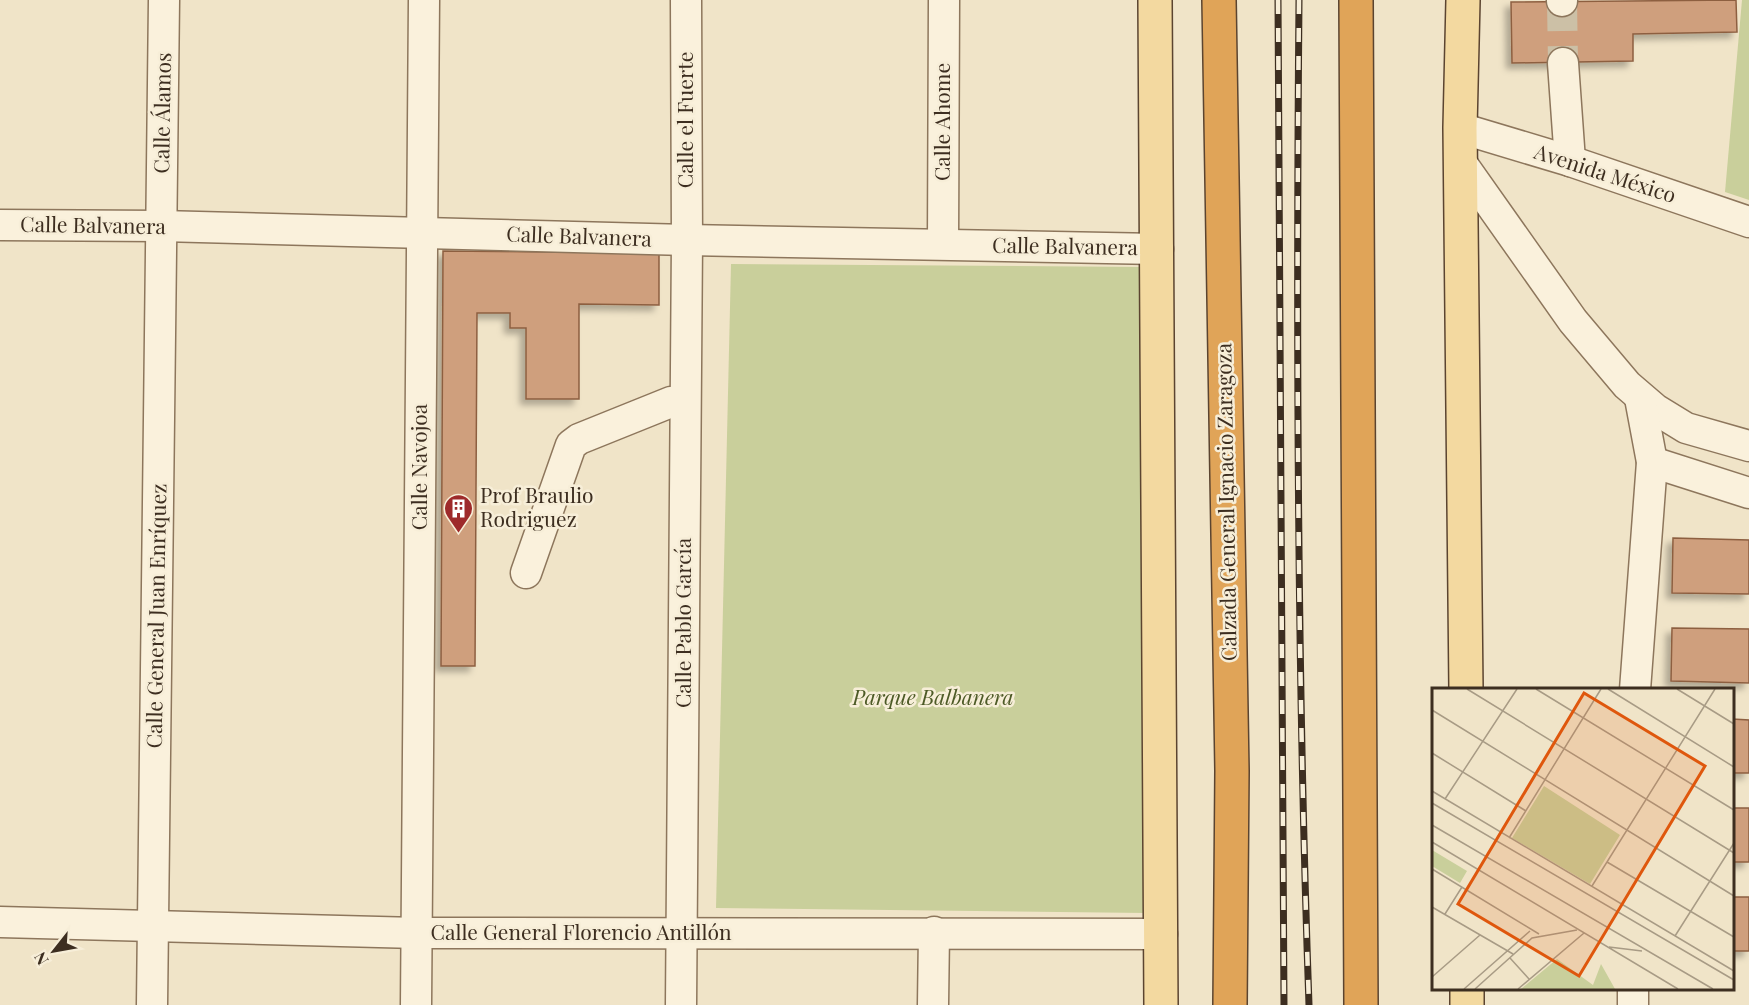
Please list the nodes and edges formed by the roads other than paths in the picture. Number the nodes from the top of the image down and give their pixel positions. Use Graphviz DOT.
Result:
graph roads {
  1 [pos="164,0"];
  2 [pos="424,0"];
  3 [pos="686,0"];
  4 [pos="944,0"];
  5 [pos="1155,0"];
  6 [pos="1219,0"];
  7 [pos="1356,0"];
  8 [pos="1463,0"];
  9 [pos="1563,63"];
  10 [pos="1460,128"];
  11 [pos="1460,161"];
  12 [pos="1570,161"];
  13 [pos="1749,222"];
  14 [pos="0,225"];
  15 [pos="161,226"];
  16 [pos="422,233"];
  17 [pos="687,240"];
  18 [pos="943,244"];
  19 [pos="1158,249"];
  20 [pos="1640,398"];
  21 [pos="685,401"];
  22 [pos="1749,446"];
  23 [pos="1652,462"];
  24 [pos="1749,492"];
  25 [pos="526,573"];
  26 [pos="1466,688"];
  27 [pos="1635,688"];
  28 [pos="0,922"];
  29 [pos="153,925"];
  30 [pos="934,932"];
  31 [pos="417,933"];
  32 [pos="682,933"];
  33 [pos="1162,934"];
  34 [pos="152,1005"];
  35 [pos="416,1005"];
  36 [pos="681,1005"];
  37 [pos="933,1005"];
  38 [pos="1161,1005"];
  39 [pos="1230,1005"];
  40 [pos="1361,1005"];
  1 -- 15 [label="street, Calle Álamos"];
  2 -- 16 [label="street, Calle Navojoa"];
  3 -- 17 [label="street, Calle el Fuerte"];
  4 -- 18 [label="street, Calle Ahome"];
  5 -- 19 [label="main road"];
  6 -- 39 [label="highway, Calzada General Ignacio Zaragoza"];
  7 -- 40 [label="highway"];
  8 -- 10 [label="main road"];
  9 -- 12 [label="street"];
  10 -- 11 [label="main road"];
  10 -- 12 [label="street, Avenida México"];
  11 -- 20 [label="street"];
  11 -- 26 [label="main road"];
  12 -- 13 [label="street, Avenida México"];
  14 -- 15 [label="street, Calle Balvanera"];
  15 -- 16 [label="street, Calle Balvanera"];
  15 -- 29 [label="street, Calle General Juan Enríquez"];
  16 -- 17 [label="street, Calle Balvanera"];
  16 -- 31 [label="street, Calle Navojoa"];
  17 -- 18 [label="street, Calle Balvanera"];
  17 -- 21 [label="street, Calle Pablo García"];
  18 -- 19 [label="street, Calle Balvanera"];
  19 -- 33 [label="main road"];
  20 -- 22 [label="street"];
  20 -- 23 [label="street"];
  21 -- 25 [label="street"];
  21 -- 32 [label="street, Calle Pablo García"];
  23 -- 24 [label="street"];
  23 -- 27 [label="street"];
  28 -- 29 [label="street, Calle General Florencio Antillón"];
  29 -- 31 [label="street, Calle General Florencio Antillón"];
  29 -- 34 [label="street, Calle General Juan Enríquez"];
  30 -- 32 [label="street, Calle General Florencio Antillón"];
  30 -- 33 [label="street, Calle General Florencio Antillón"];
  30 -- 37 [label="street"];
  31 -- 32 [label="street, Calle General Florencio Antillón"];
  31 -- 35 [label="street, Calle Navojoa"];
  32 -- 36 [label="street, Calle Pablo García"];
  33 -- 38 [label="main road"];
}
